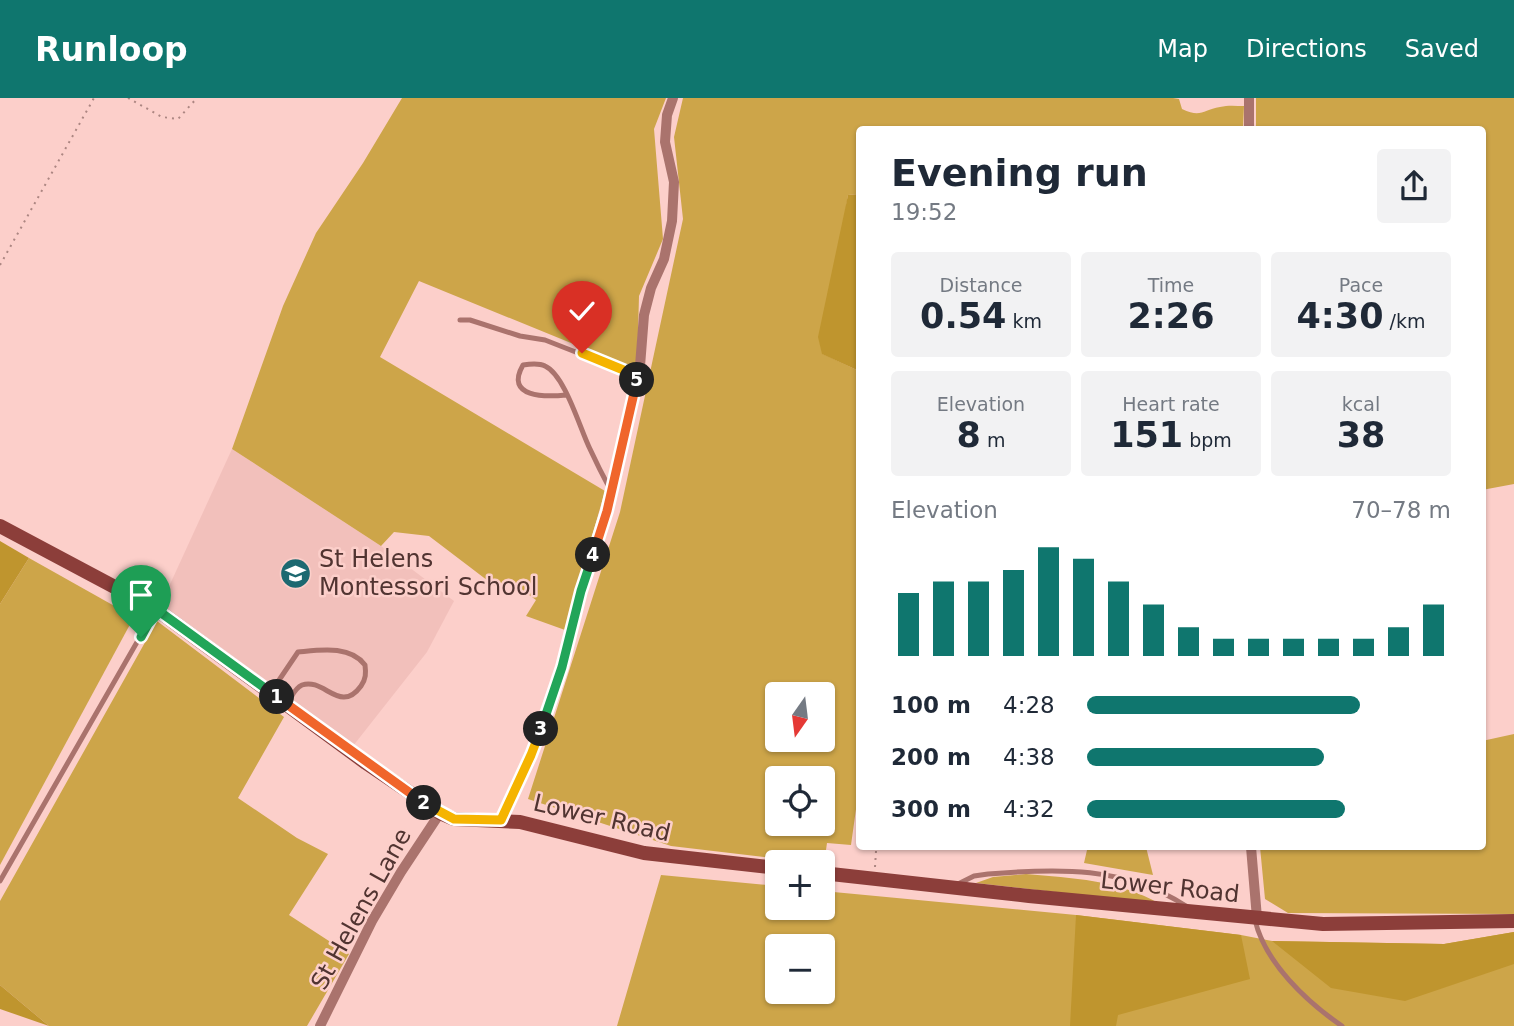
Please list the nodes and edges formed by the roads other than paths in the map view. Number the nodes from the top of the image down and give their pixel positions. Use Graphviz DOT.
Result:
graph roads {
  1 [pos="673,98"];
  2 [pos="1249,98"];
  3 [pos="1250,126"];
  4 [pos="460,320"];
  5 [pos="638,376"];
  6 [pos="566,395"];
  7 [pos="611,492"];
  8 [pos="0,526"];
  9 [pos="156,609"];
  10 [pos="271,692"];
  11 [pos="287,704"];
  12 [pos="440,813"];
  13 [pos="501,820"];
  14 [pos="1251,850"];
  15 [pos="765,867"];
  16 [pos="835,874"];
  17 [pos="0,881"];
  18 [pos="953,887"];
  19 [pos="1194,912"];
  20 [pos="1256,918"];
  21 [pos="1514,921"];
  22 [pos="320,1026"];
  23 [pos="1342,1026"];
  1 -- 5 [label="street"];
  2 -- 3 [label="street"];
  4 -- 5 [label="lane"];
  5 -- 7 [label="street"];
  6 -- 6 [label="lane"];
  6 -- 7 [label="lane"];
  7 -- 13 [label="street"];
  8 -- 9 [label="main road"];
  9 -- 10 [label="main road"];
  9 -- 17 [label="lane"];
  10 -- 11 [label="main road"];
  10 -- 11 [label="lane"];
  11 -- 12 [label="main road"];
  12 -- 13 [label="main road, Lower Road"];
  12 -- 22 [label="street, St Helens Lane"];
  13 -- 15 [label="main road, Lower Road"];
  14 -- 20 [label="street"];
  16 -- 18 [label="main road, Lower Road"];
  18 -- 19 [label="main road, Lower Road"];
  18 -- 19 [label="lane"];
  19 -- 20 [label="main road, Lower Road"];
  20 -- 21 [label="main road, Lower Road"];
  20 -- 23 [label="lane"];
}
